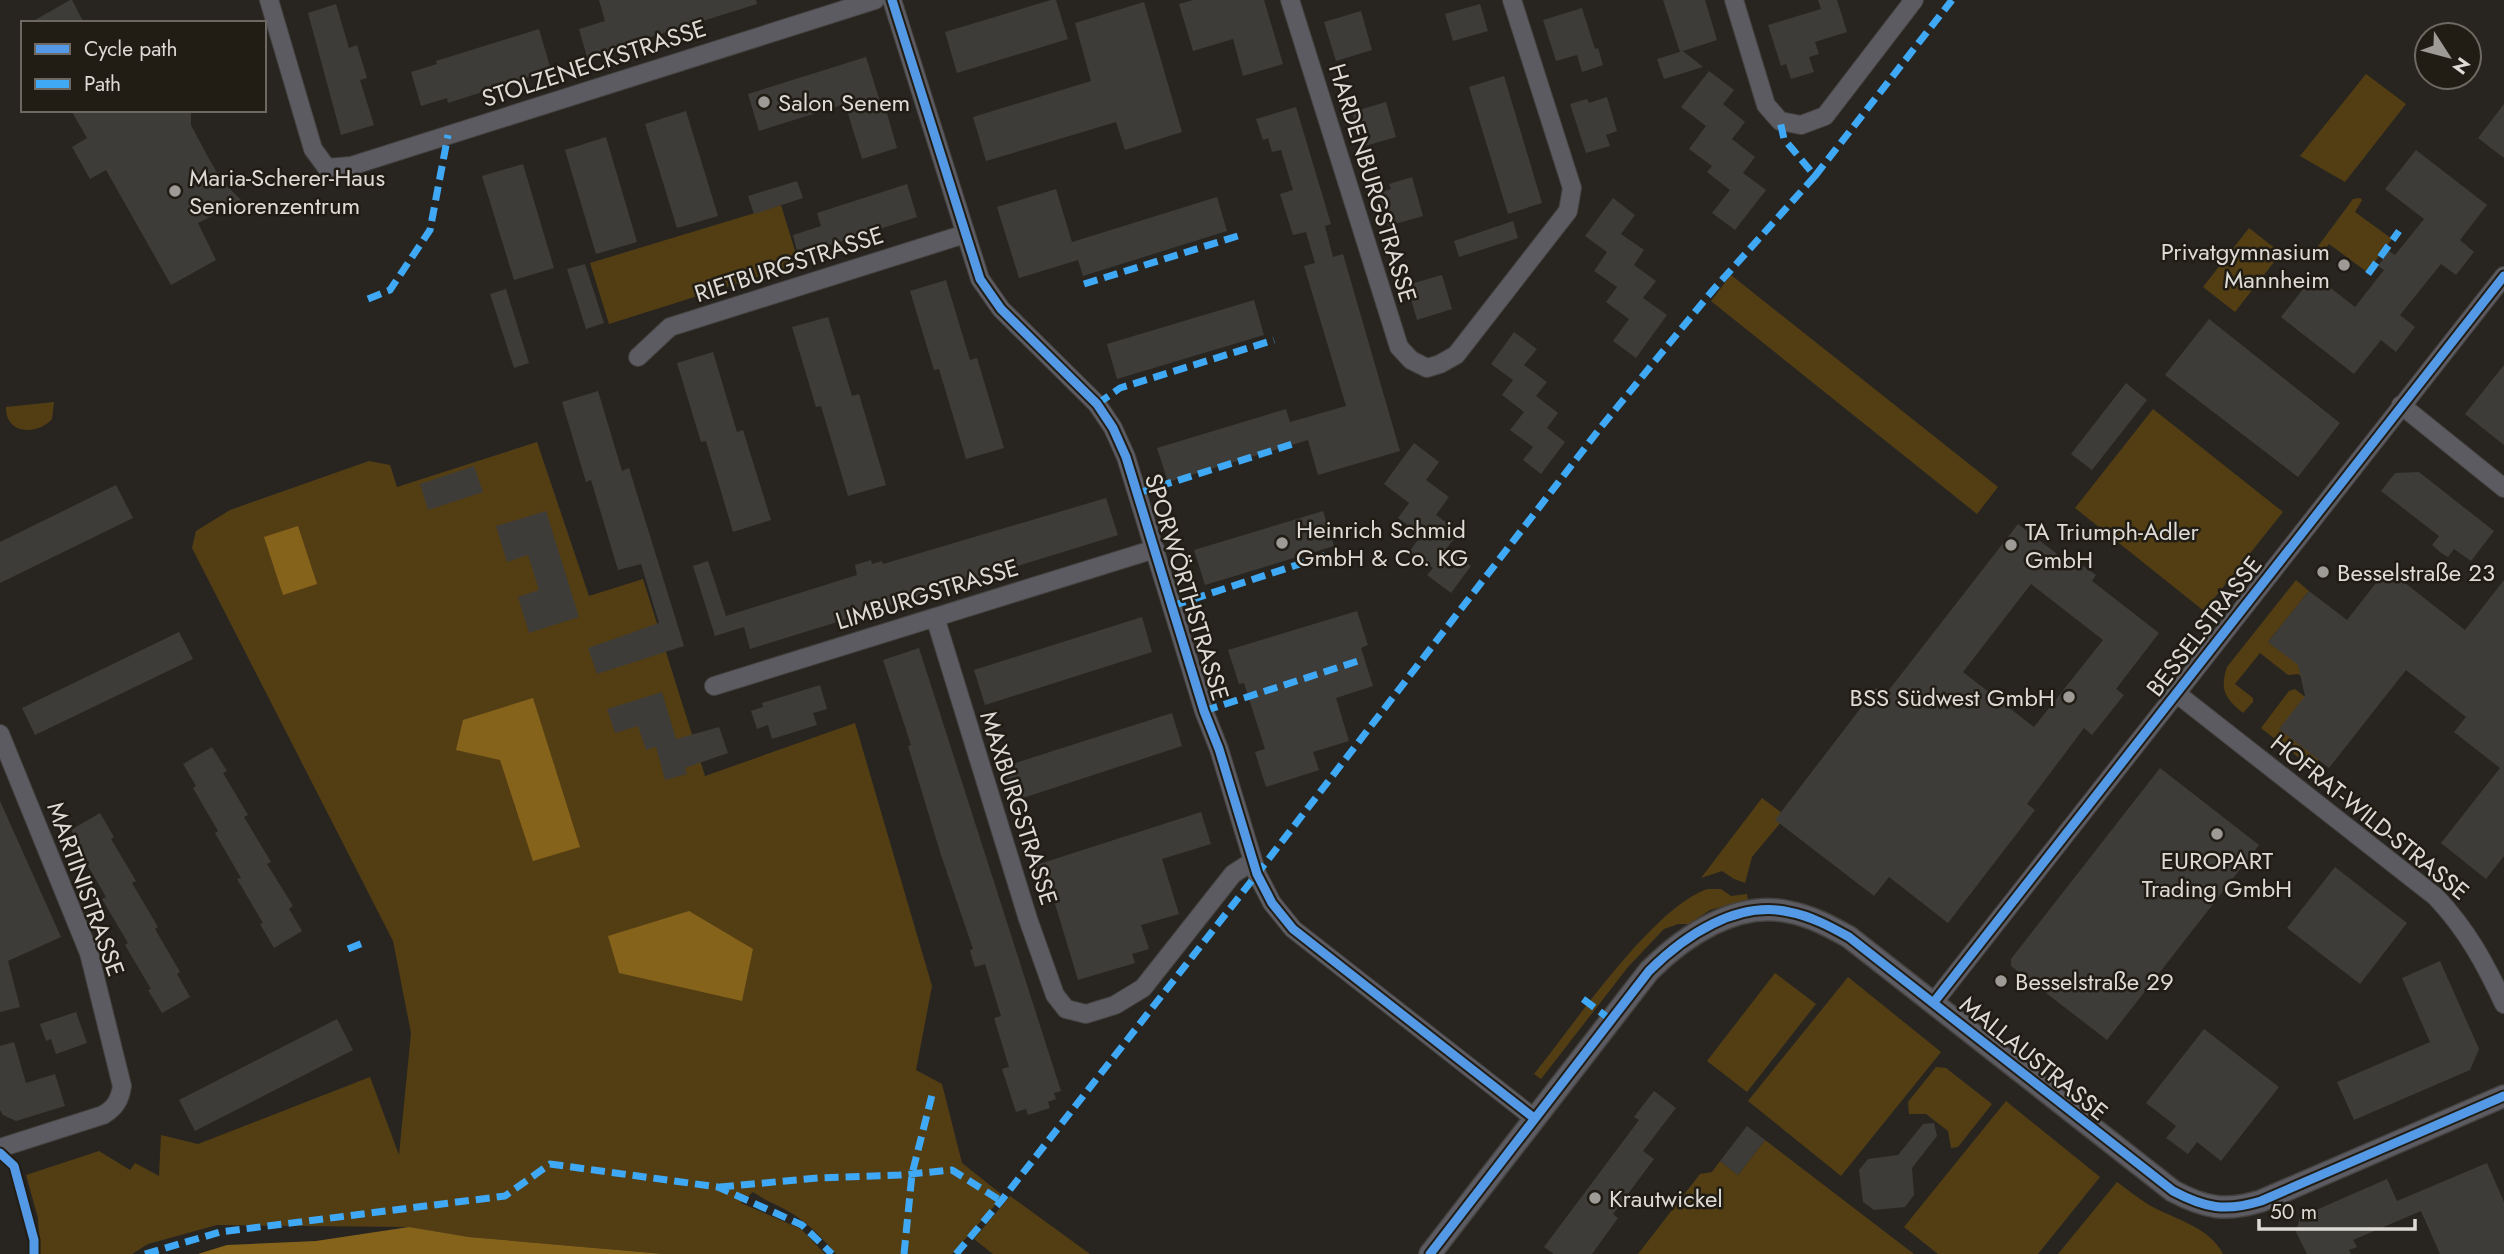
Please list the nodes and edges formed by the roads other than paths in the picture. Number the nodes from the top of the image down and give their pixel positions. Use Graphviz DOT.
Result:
graph roads {
  1 [pos="269,0"];
  2 [pos="875,0"];
  3 [pos="892,0"];
  4 [pos="1290,0"];
  5 [pos="1512,0"];
  6 [pos="1734,0"];
  7 [pos="1914,0"];
  8 [pos="965,234"];
  9 [pos="2504,275"];
  10 [pos="638,357"];
  11 [pos="2401,405"];
  12 [pos="2504,488"];
  13 [pos="1155,549"];
  14 [pos="935,617"];
  15 [pos="714,686"];
  16 [pos="2176,693"];
  17 [pos="0,734"];
  18 [pos="1253,861"];
  19 [pos="1934,1002"];
  20 [pos="2504,1004"];
  21 [pos="2504,1096"];
  22 [pos="1534,1118"];
  23 [pos="0,1148"];
  24 [pos="1430,1254"];
  1 -- 2 [label="street, STOLZENECKSTRASSE"];
  3 -- 8 [label="street, SPORWÖRTHSTRASSE"];
  4 -- 5 [label="street, HARDENBURGSTRASSE"];
  6 -- 7 [label="street"];
  8 -- 10 [label="street, RIETBURGSTRASSE"];
  8 -- 13 [label="street, SPORWÖRTHSTRASSE"];
  9 -- 11 [label="street, BESSELSTRASSE"];
  11 -- 12 [label="street"];
  11 -- 16 [label="street, BESSELSTRASSE"];
  13 -- 14 [label="street, LIMBURGSTRASSE"];
  13 -- 18 [label="street, SPORWÖRTHSTRASSE"];
  14 -- 15 [label="street, LIMBURGSTRASSE"];
  14 -- 18 [label="street, MAXBURGSTRASSE"];
  16 -- 19 [label="street, BESSELSTRASSE"];
  16 -- 20 [label="street, HOFRAT-WILD-STRASSE"];
  17 -- 23 [label="street, MARTINISTRASSE"];
  18 -- 22 [label="street, SPORWÖRTHSTRASSE"];
  19 -- 21 [label="street, MALLAUSTRASSE"];
  19 -- 22 [label="street, MALLAUSTRASSE"];
  22 -- 24 [label="street, MALLAUSTRASSE"];
}
